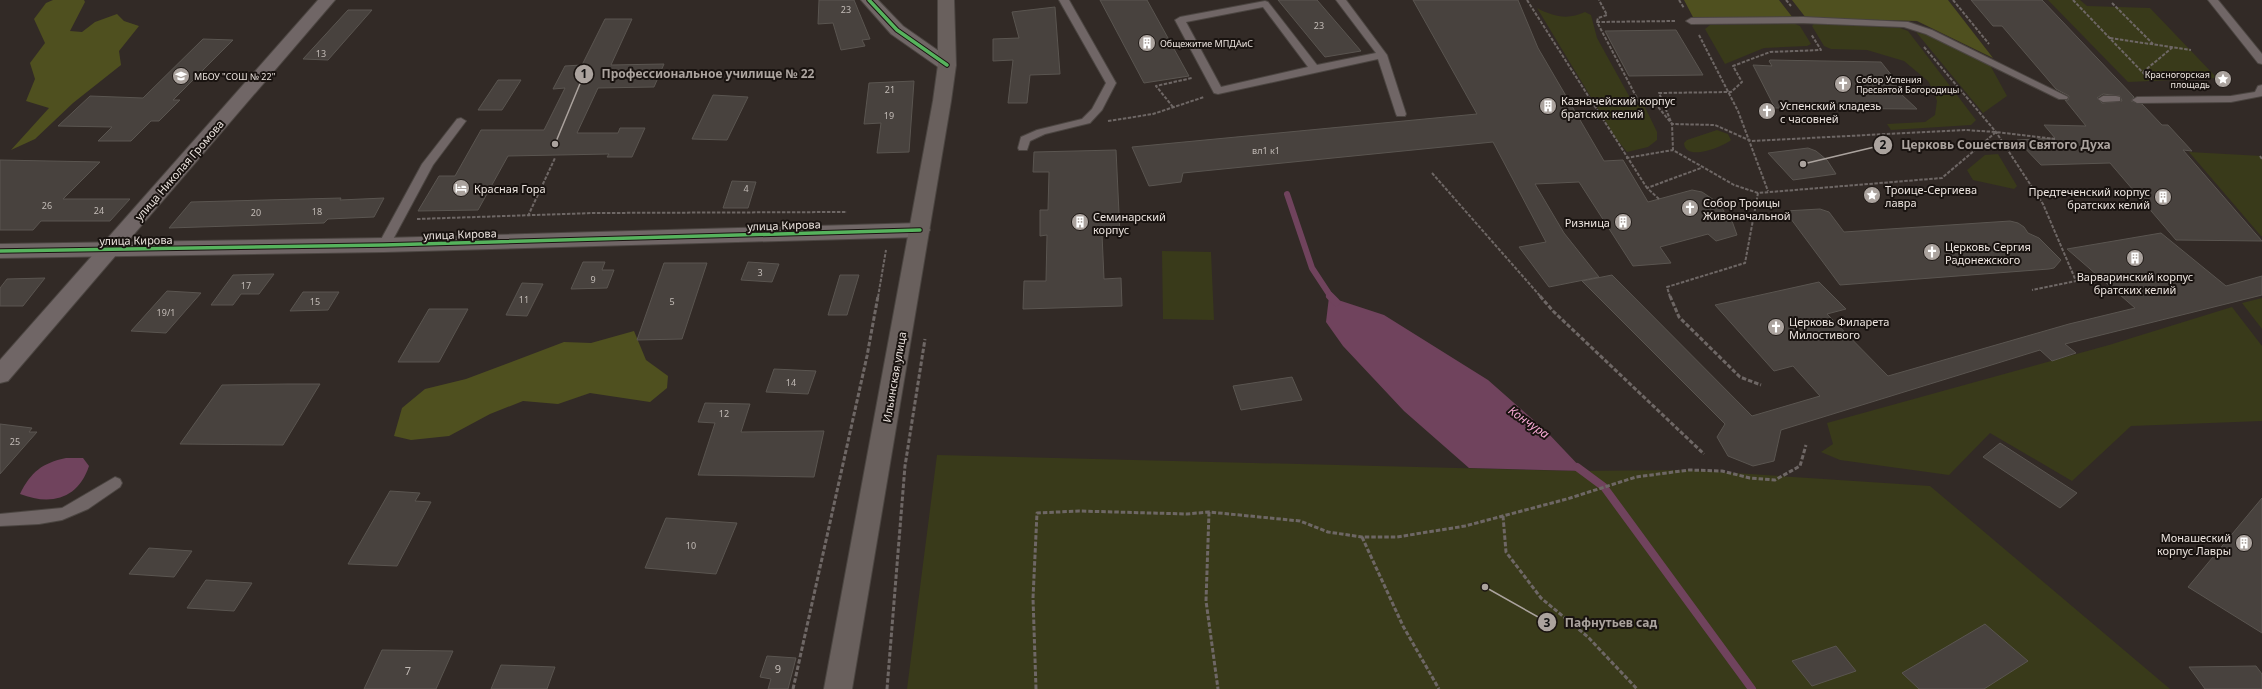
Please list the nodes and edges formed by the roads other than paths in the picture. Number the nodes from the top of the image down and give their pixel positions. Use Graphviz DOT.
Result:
graph roads {
  1 [pos="327,0"];
  2 [pos="869,0"];
  3 [pos="946,0"];
  4 [pos="1064,0"];
  5 [pos="1341,0"];
  6 [pos="2213,0"];
  7 [pos="1692,21"];
  8 [pos="1382,55"];
  9 [pos="2262,61"];
  10 [pos="947,65"];
  11 [pos="1314,69"];
  12 [pos="2262,88"];
  13 [pos="2063,97"];
  14 [pos="2103,99"];
  15 [pos="2116,99"];
  16 [pos="2137,100"];
  17 [pos="1401,114"];
  18 [pos="461,121"];
  19 [pos="1023,148"];
  20 [pos="920,230"];
  21 [pos="384,245"];
  22 [pos="110,250"];
  23 [pos="0,251"];
  24 [pos="0,375"];
  25 [pos="115,483"];
  26 [pos="0,520"];
  27 [pos="838,689"];
  1 -- 22 [label="street, улица Николая Громова"];
  2 -- 10 [label="street"];
  3 -- 10 [label="main road, Ильинская улица"];
  4 -- 19 [label="lane"];
  5 -- 8 [label="lane"];
  6 -- 9 [label="lane"];
  7 -- 13 [label="lane"];
  8 -- 11 [label="lane"];
  8 -- 17 [label="lane"];
  10 -- 20 [label="main road, Ильинская улица"];
  11 -- 11 [label="lane"];
  12 -- 16 [label="lane"];
  14 -- 15 [label="lane"];
  18 -- 21 [label="lane"];
  20 -- 21 [label="street, улица Кирова"];
  20 -- 27 [label="main road, Ильинская улица"];
  21 -- 22 [label="street, улица Кирова"];
  22 -- 23 [label="street, улица Кирова"];
  22 -- 24 [label="street, улица Николая Громова"];
  25 -- 26 [label="lane"];
}
